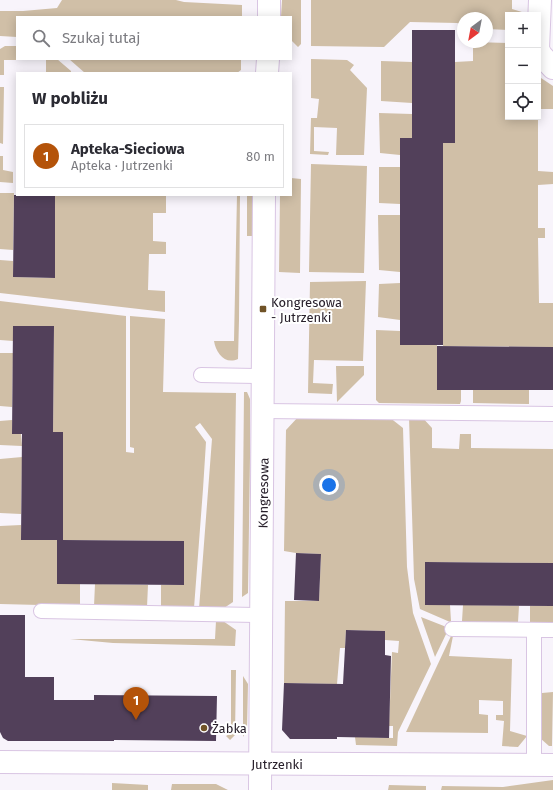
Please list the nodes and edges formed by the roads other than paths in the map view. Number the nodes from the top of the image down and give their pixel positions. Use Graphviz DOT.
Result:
graph roads {
  1 [pos="269,0"];
  2 [pos="540,0"];
  3 [pos="269,16"];
  4 [pos="268,60"];
  5 [pos="553,68"];
  6 [pos="267,72"];
  7 [pos="264,196"];
  8 [pos="202,375"];
  9 [pos="264,376"];
  10 [pos="263,411"];
  11 [pos="553,414"];
  12 [pos="41,611"];
  13 [pos="261,615"];
  14 [pos="452,629"];
  15 [pos="534,630"];
  16 [pos="553,630"];
  17 [pos="0,762"];
  18 [pos="261,764"];
  19 [pos="543,765"];
  20 [pos="260,790"];
  1 -- 3 [label="street"];
  2 -- 5 [label="street"];
  4 -- 6 [label="street"];
  7 -- 9 [label="street, Kongresowa"];
  8 -- 9 [label="lane"];
  9 -- 10 [label="street, Kongresowa"];
  10 -- 11 [label="lane"];
  10 -- 13 [label="street, Kongresowa"];
  12 -- 13 [label="lane"];
  13 -- 18 [label="street, Kongresowa"];
  14 -- 15 [label="lane"];
  15 -- 16 [label="lane"];
  15 -- 19 [label="lane"];
  17 -- 18 [label="street, Jutrzenki"];
  18 -- 19 [label="street, Jutrzenki"];
  18 -- 20 [label="street, Kongresowa"];
}
